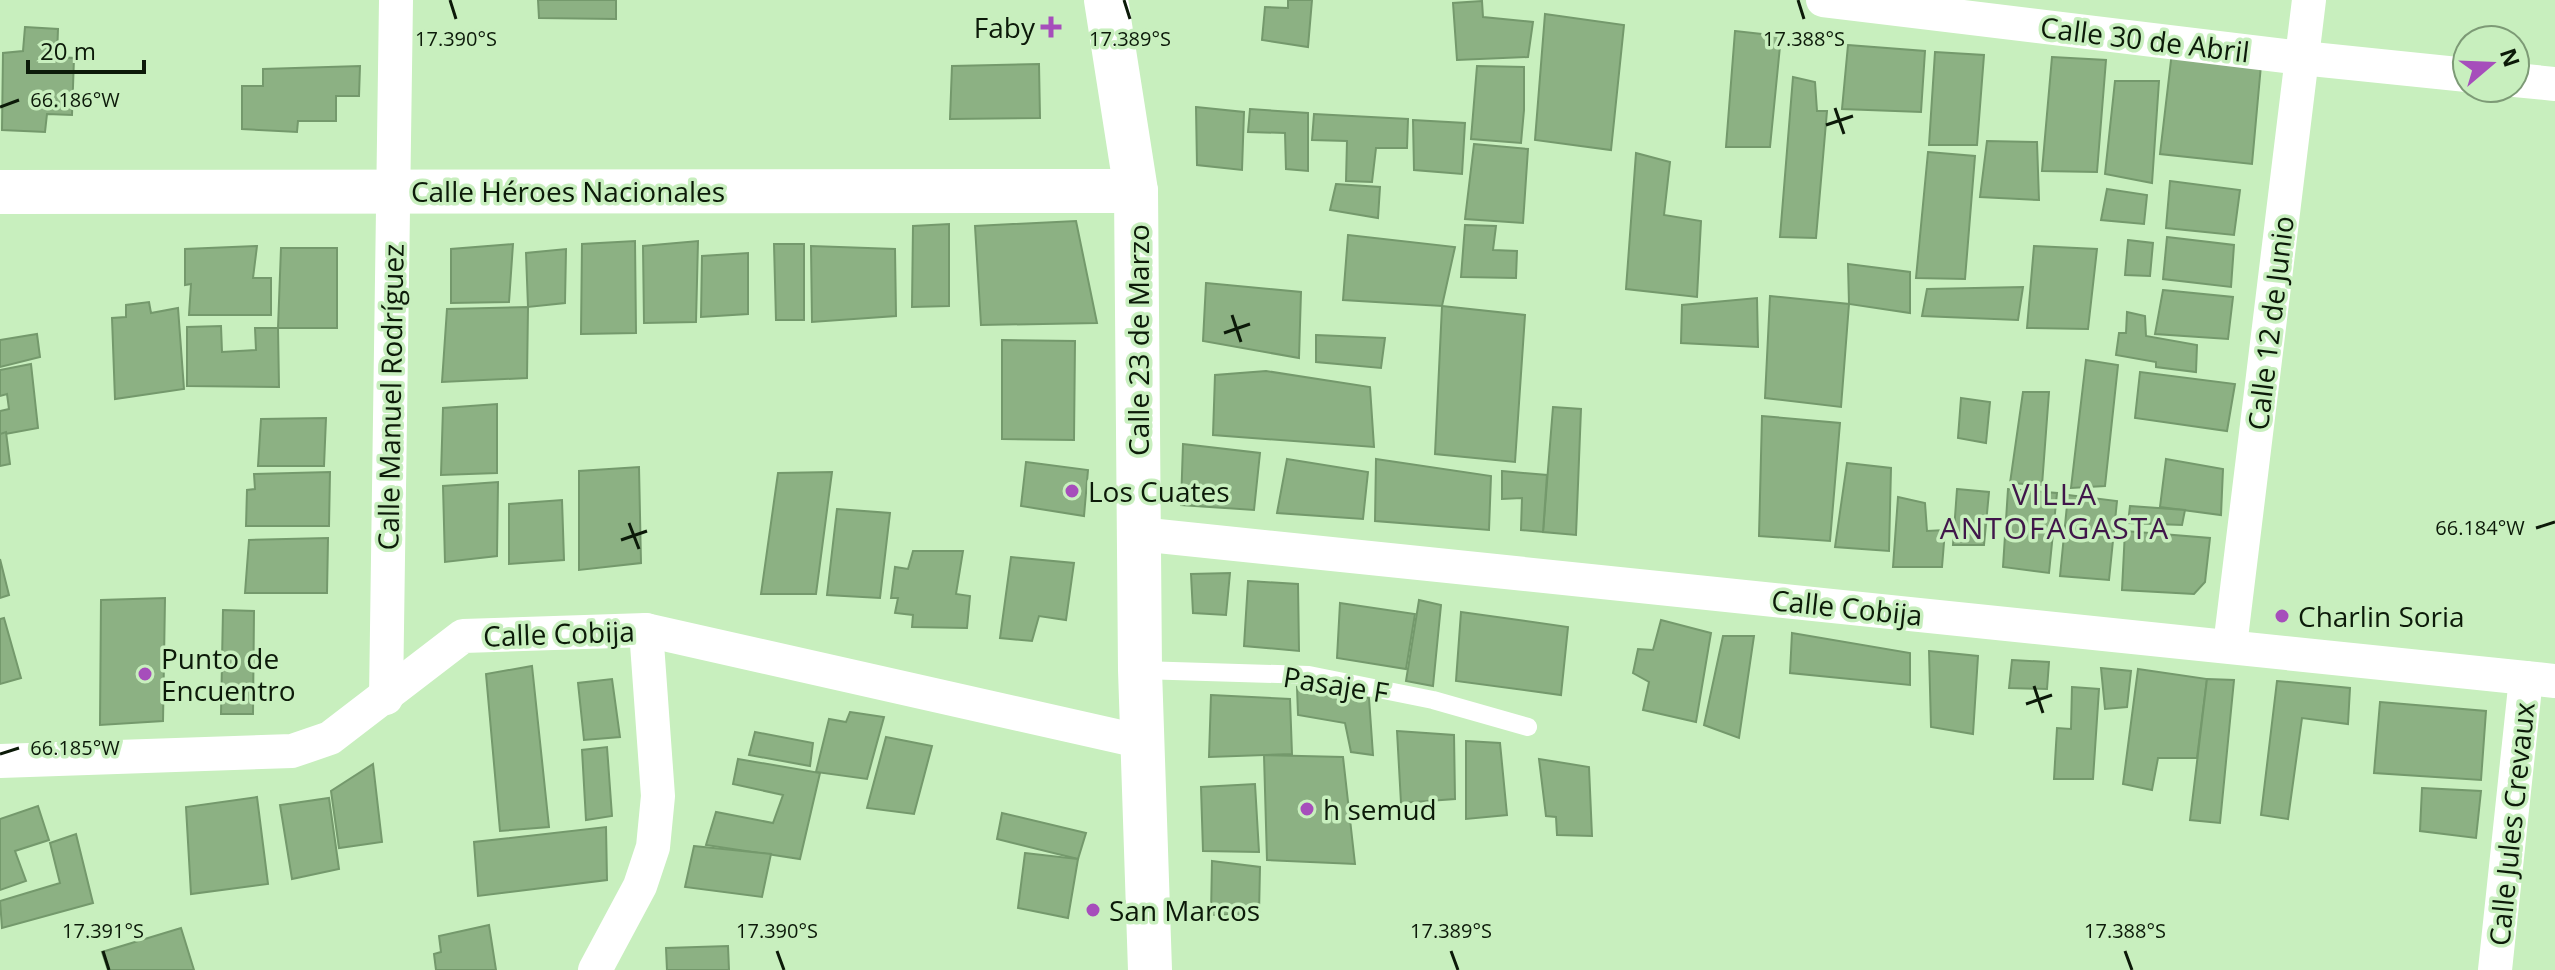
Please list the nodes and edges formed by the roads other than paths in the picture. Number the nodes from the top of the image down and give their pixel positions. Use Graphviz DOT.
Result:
graph roads {
  1 [pos="396,0"];
  2 [pos="1106,0"];
  3 [pos="1823,0"];
  4 [pos="2309,0"];
  5 [pos="2302,58"];
  6 [pos="2451,73"];
  7 [pos="2531,82"];
  8 [pos="2555,84"];
  9 [pos="393,191"];
  10 [pos="1136,191"];
  11 [pos="0,192"];
  12 [pos="1139,534"];
  13 [pos="646,630"];
  14 [pos="2230,646"];
  15 [pos="1140,670"];
  16 [pos="2541,679"];
  17 [pos="386,698"];
  18 [pos="1528,727"];
  19 [pos="1143,742"];
  20 [pos="0,761"];
  21 [pos="595,970"];
  22 [pos="1150,970"];
  23 [pos="2495,970"];
  1 -- 9 [label="street, Calle Manuel Rodríguez"];
  2 -- 10 [label="street, Calle 23 de Marzo"];
  3 -- 5 [label="street, Calle 30 de Abril"];
  4 -- 5 [label="street, Calle 12 de Junio"];
  5 -- 6 [label="street, Calle 30 de Abril"];
  5 -- 14 [label="street, Calle 12 de Junio"];
  7 -- 8 [label="street"];
  9 -- 10 [label="street, Calle Héroes Nacionales"];
  9 -- 11 [label="street, Calle Héroes Nacionales"];
  9 -- 17 [label="street, Calle Manuel Rodríguez"];
  10 -- 12 [label="street, Calle 23 de Marzo"];
  12 -- 14 [label="street, Calle Cobija"];
  12 -- 15 [label="street, Calle 23 de Marzo"];
  13 -- 17 [label="street, Calle Cobija"];
  13 -- 19 [label="street, Calle Cobija"];
  13 -- 21 [label="street"];
  14 -- 16 [label="street, Calle Cobija"];
  15 -- 18 [label="lane, Pasaje F"];
  15 -- 19 [label="street, Calle 23 de Marzo"];
  16 -- 23 [label="street, Calle Jules Crevaux"];
  17 -- 20 [label="street, Calle Cobija"];
  19 -- 22 [label="street, Calle 23 de Marzo"];
}
